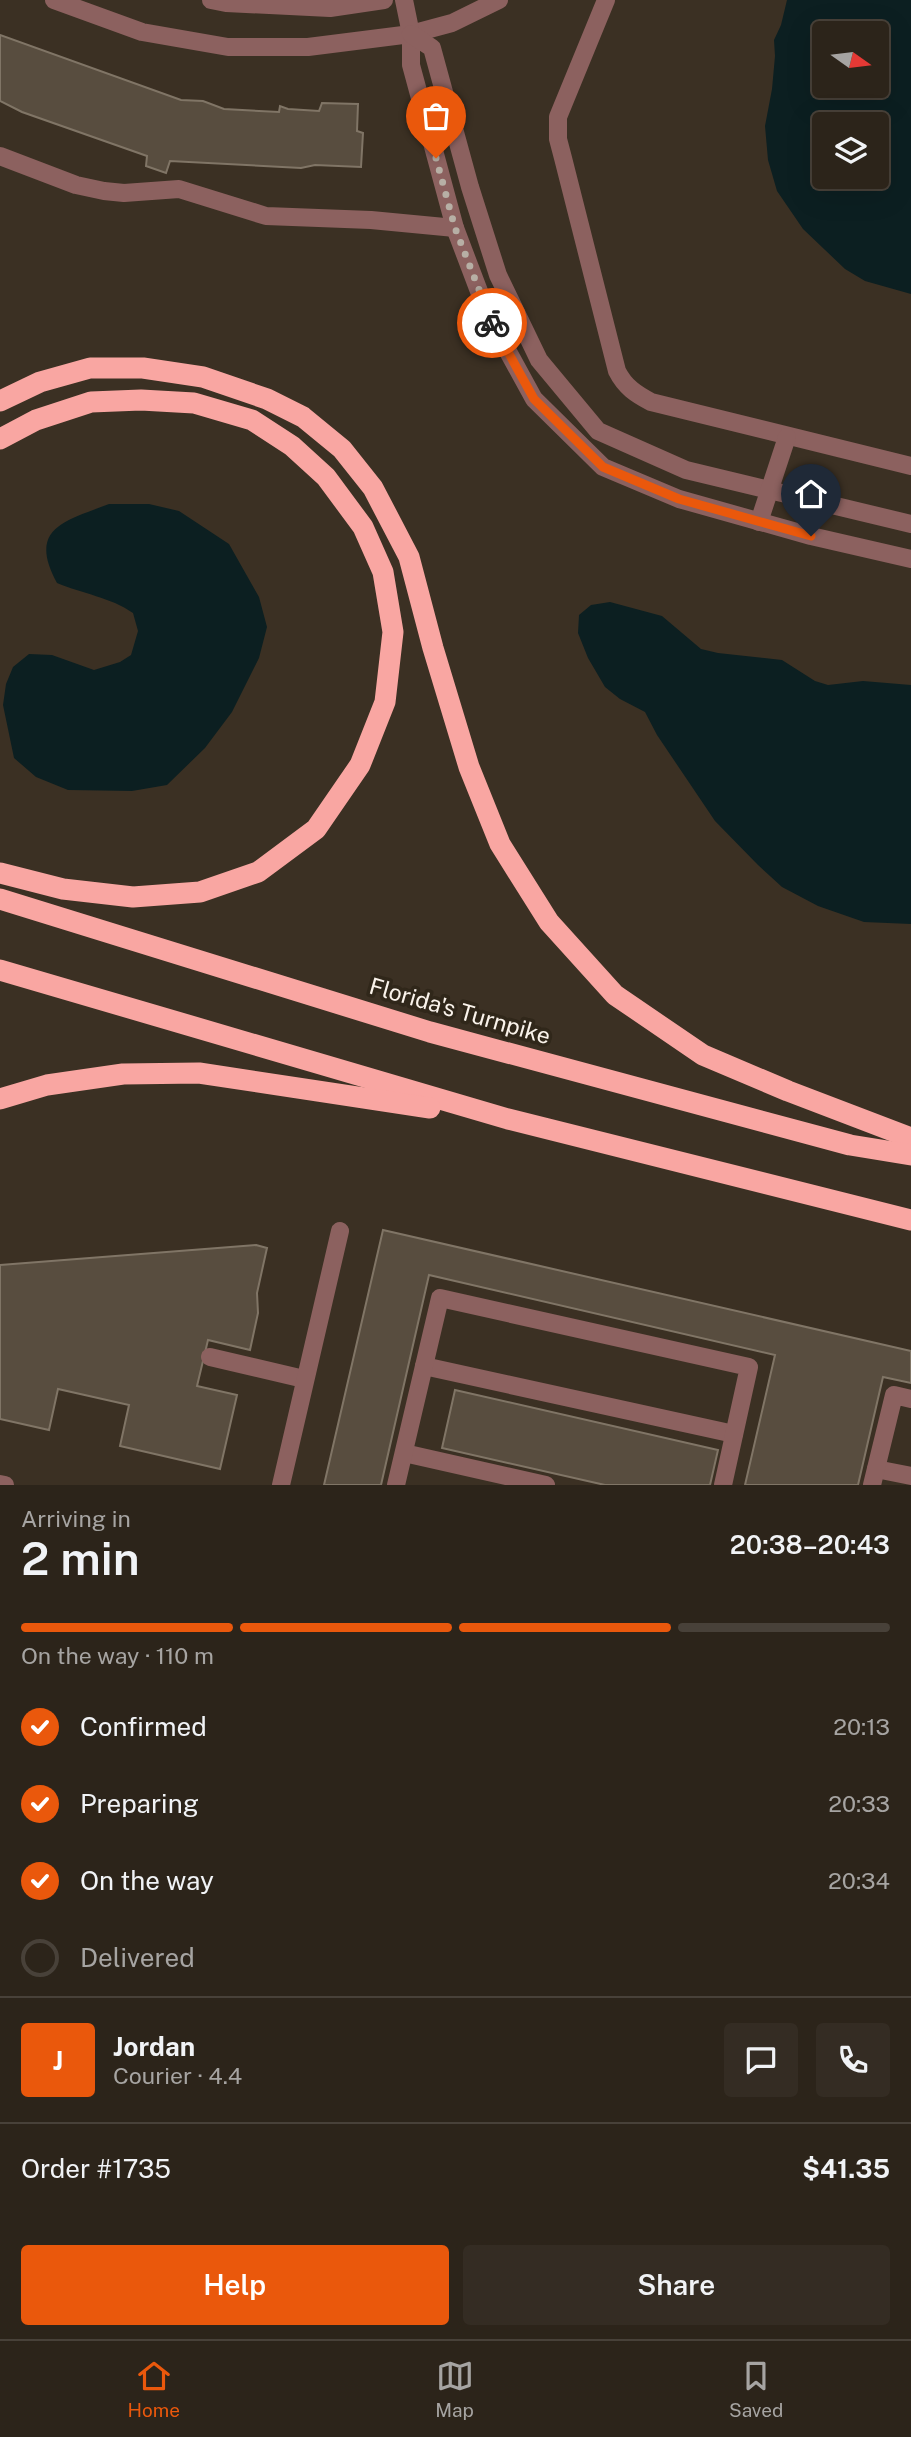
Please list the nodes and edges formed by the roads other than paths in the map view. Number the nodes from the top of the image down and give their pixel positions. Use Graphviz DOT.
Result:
graph roads {
  1 [pos="54,0"];
  2 [pos="211,0"];
  3 [pos="384,0"];
  4 [pos="404,0"];
  5 [pos="499,0"];
  6 [pos="606,0"];
  7 [pos="411,34"];
  8 [pos="0,156"];
  9 [pos="455,228"];
  10 [pos="0,401"];
  11 [pos="787,437"];
  12 [pos="0,439"];
  13 [pos="911,466"];
  14 [pos="769,490"];
  15 [pos="759,522"];
  16 [pos="911,524"];
  17 [pos="911,559"];
  18 [pos="0,873"];
  19 [pos="0,899"];
  20 [pos="0,970"];
  21 [pos="0,1099"];
  22 [pos="508,1119"];
  23 [pos="911,1138"];
  24 [pos="911,1154"];
  25 [pos="911,1220"];
  26 [pos="340,1231"];
  27 [pos="209,1357"];
  28 [pos="424,1366"];
  29 [pos="304,1379"];
  30 [pos="911,1399"];
  31 [pos="734,1434"];
  32 [pos="404,1453"];
  33 [pos="911,1476"];
  34 [pos="874,1477"];
  35 [pos="0,1484"];
  36 [pos="5,1485"];
  37 [pos="281,1485"];
  38 [pos="396,1485"];
  39 [pos="546,1485"];
  40 [pos="723,1485"];
  1 -- 7 [label="street"];
  2 -- 3 [label="street"];
  4 -- 7 [label="street"];
  5 -- 7 [label="street"];
  6 -- 11 [label="street"];
  7 -- 9 [label="street"];
  7 -- 14 [label="street"];
  8 -- 9 [label="street"];
  9 -- 15 [label="street"];
  10 -- 23 [label="highway"];
  11 -- 13 [label="street"];
  11 -- 14 [label="street"];
  12 -- 18 [label="highway"];
  14 -- 15 [label="street"];
  14 -- 16 [label="street"];
  15 -- 17 [label="street"];
  19 -- 24 [label="highway, Florida's Turnpike"];
  20 -- 22 [label="highway"];
  21 -- 22 [label="highway"];
  22 -- 25 [label="highway"];
  26 -- 29 [label="street"];
  27 -- 29 [label="street"];
  28 -- 31 [label="street"];
  28 -- 31 [label="street"];
  28 -- 32 [label="street"];
  29 -- 37 [label="street"];
  30 -- 34 [label="street"];
  31 -- 40 [label="street"];
  32 -- 38 [label="street"];
  32 -- 39 [label="street"];
  33 -- 34 [label="street"];
  35 -- 36 [label="street"];
}
